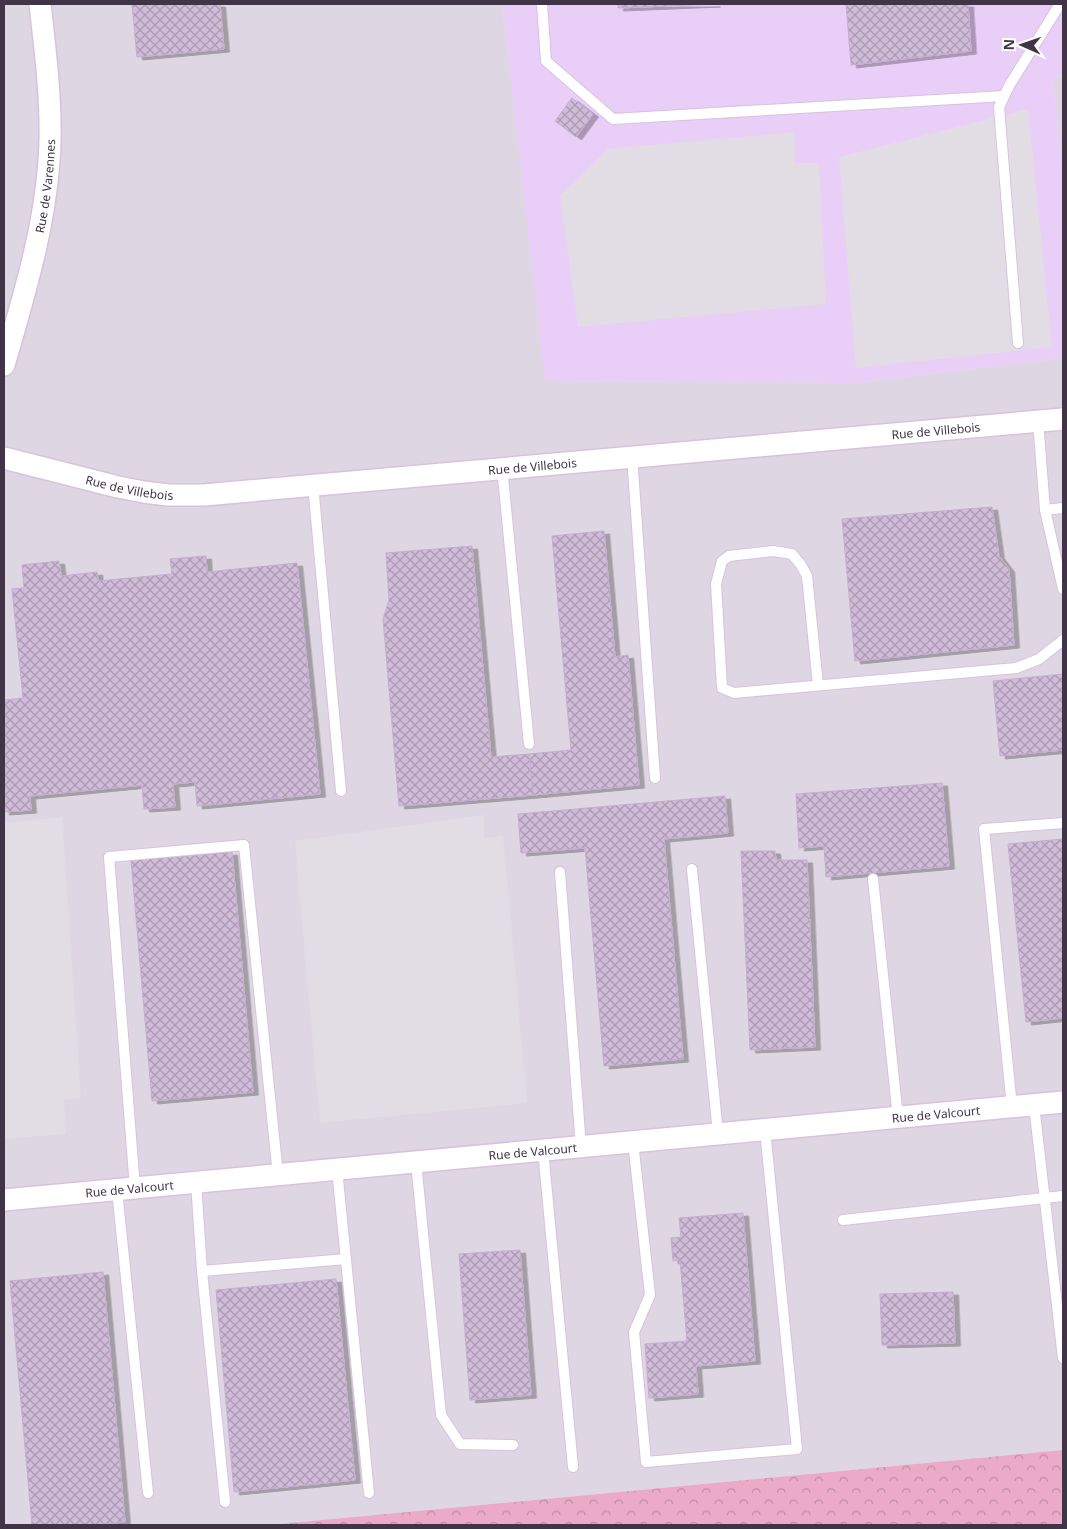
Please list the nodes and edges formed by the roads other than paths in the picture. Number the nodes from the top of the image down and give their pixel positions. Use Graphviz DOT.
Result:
graph roads {
  1 [pos="40,4"];
  2 [pos="542,4"];
  3 [pos="1060,4"];
  4 [pos="1004,96"];
  5 [pos="1018,343"];
  6 [pos="4,365"];
  7 [pos="1063,418"];
  8 [pos="1038,421"];
  9 [pos="632,456"];
  10 [pos="4,458"];
  11 [pos="502,468"];
  12 [pos="313,484"];
  13 [pos="1063,508"];
  14 [pos="1045,510"];
  15 [pos="1063,588"];
  16 [pos="1063,640"];
  17 [pos="818,685"];
  18 [pos="529,744"];
  19 [pos="656,778"];
  20 [pos="341,791"];
  21 [pos="1063,823"];
  22 [pos="692,868"];
  23 [pos="560,872"];
  24 [pos="873,879"];
  25 [pos="1063,1102"];
  26 [pos="1034,1105"];
  27 [pos="1012,1107"];
  28 [pos="898,1118"];
  29 [pos="765,1130"];
  30 [pos="718,1134"];
  31 [pos="633,1142"];
  32 [pos="581,1147"];
  33 [pos="543,1150"];
  34 [pos="416,1162"];
  35 [pos="337,1169"];
  36 [pos="278,1175"];
  37 [pos="196,1182"];
  38 [pos="126,1189"];
  39 [pos="1063,1196"];
  40 [pos="1045,1198"];
  41 [pos="4,1200"];
  42 [pos="843,1220"];
  43 [pos="346,1259"];
  44 [pos="202,1271"];
  45 [pos="1063,1358"];
  46 [pos="513,1444"];
  47 [pos="573,1467"];
  48 [pos="148,1493"];
  49 [pos="370,1493"];
  50 [pos="225,1502"];
  1 -- 6 [label="street, Rue de Varennes"];
  2 -- 4 [label="lane"];
  3 -- 4 [label="lane"];
  4 -- 5 [label="lane"];
  7 -- 8 [label="street, Rue de Villebois"];
  8 -- 9 [label="street, Rue de Villebois"];
  8 -- 14 [label="lane"];
  9 -- 11 [label="street, Rue de Villebois"];
  9 -- 19 [label="lane"];
  10 -- 12 [label="street, Rue de Villebois"];
  11 -- 12 [label="street, Rue de Villebois"];
  11 -- 18 [label="lane"];
  12 -- 20 [label="lane"];
  13 -- 14 [label="lane"];
  14 -- 15 [label="lane"];
  16 -- 17 [label="lane"];
  17 -- 17 [label="lane"];
  21 -- 27 [label="lane"];
  22 -- 30 [label="lane"];
  23 -- 32 [label="lane"];
  24 -- 28 [label="lane"];
  25 -- 26 [label="street, Rue de Valcourt"];
  26 -- 27 [label="street, Rue de Valcourt"];
  26 -- 40 [label="lane"];
  27 -- 28 [label="street, Rue de Valcourt"];
  28 -- 29 [label="street, Rue de Valcourt"];
  29 -- 30 [label="street, Rue de Valcourt"];
  29 -- 31 [label="lane"];
  30 -- 31 [label="street, Rue de Valcourt"];
  31 -- 32 [label="street, Rue de Valcourt"];
  32 -- 33 [label="street, Rue de Valcourt"];
  33 -- 34 [label="street, Rue de Valcourt"];
  33 -- 47 [label="lane"];
  34 -- 35 [label="street, Rue de Valcourt"];
  34 -- 46 [label="lane"];
  35 -- 36 [label="street, Rue de Valcourt"];
  35 -- 43 [label="lane"];
  36 -- 37 [label="street, Rue de Valcourt"];
  36 -- 38 [label="lane"];
  37 -- 38 [label="street, Rue de Valcourt"];
  37 -- 44 [label="lane"];
  38 -- 41 [label="street, Rue de Valcourt"];
  38 -- 48 [label="lane"];
  39 -- 40 [label="lane"];
  40 -- 42 [label="lane"];
  40 -- 45 [label="lane"];
  43 -- 44 [label="lane"];
  43 -- 49 [label="lane"];
  44 -- 50 [label="lane"];
}
